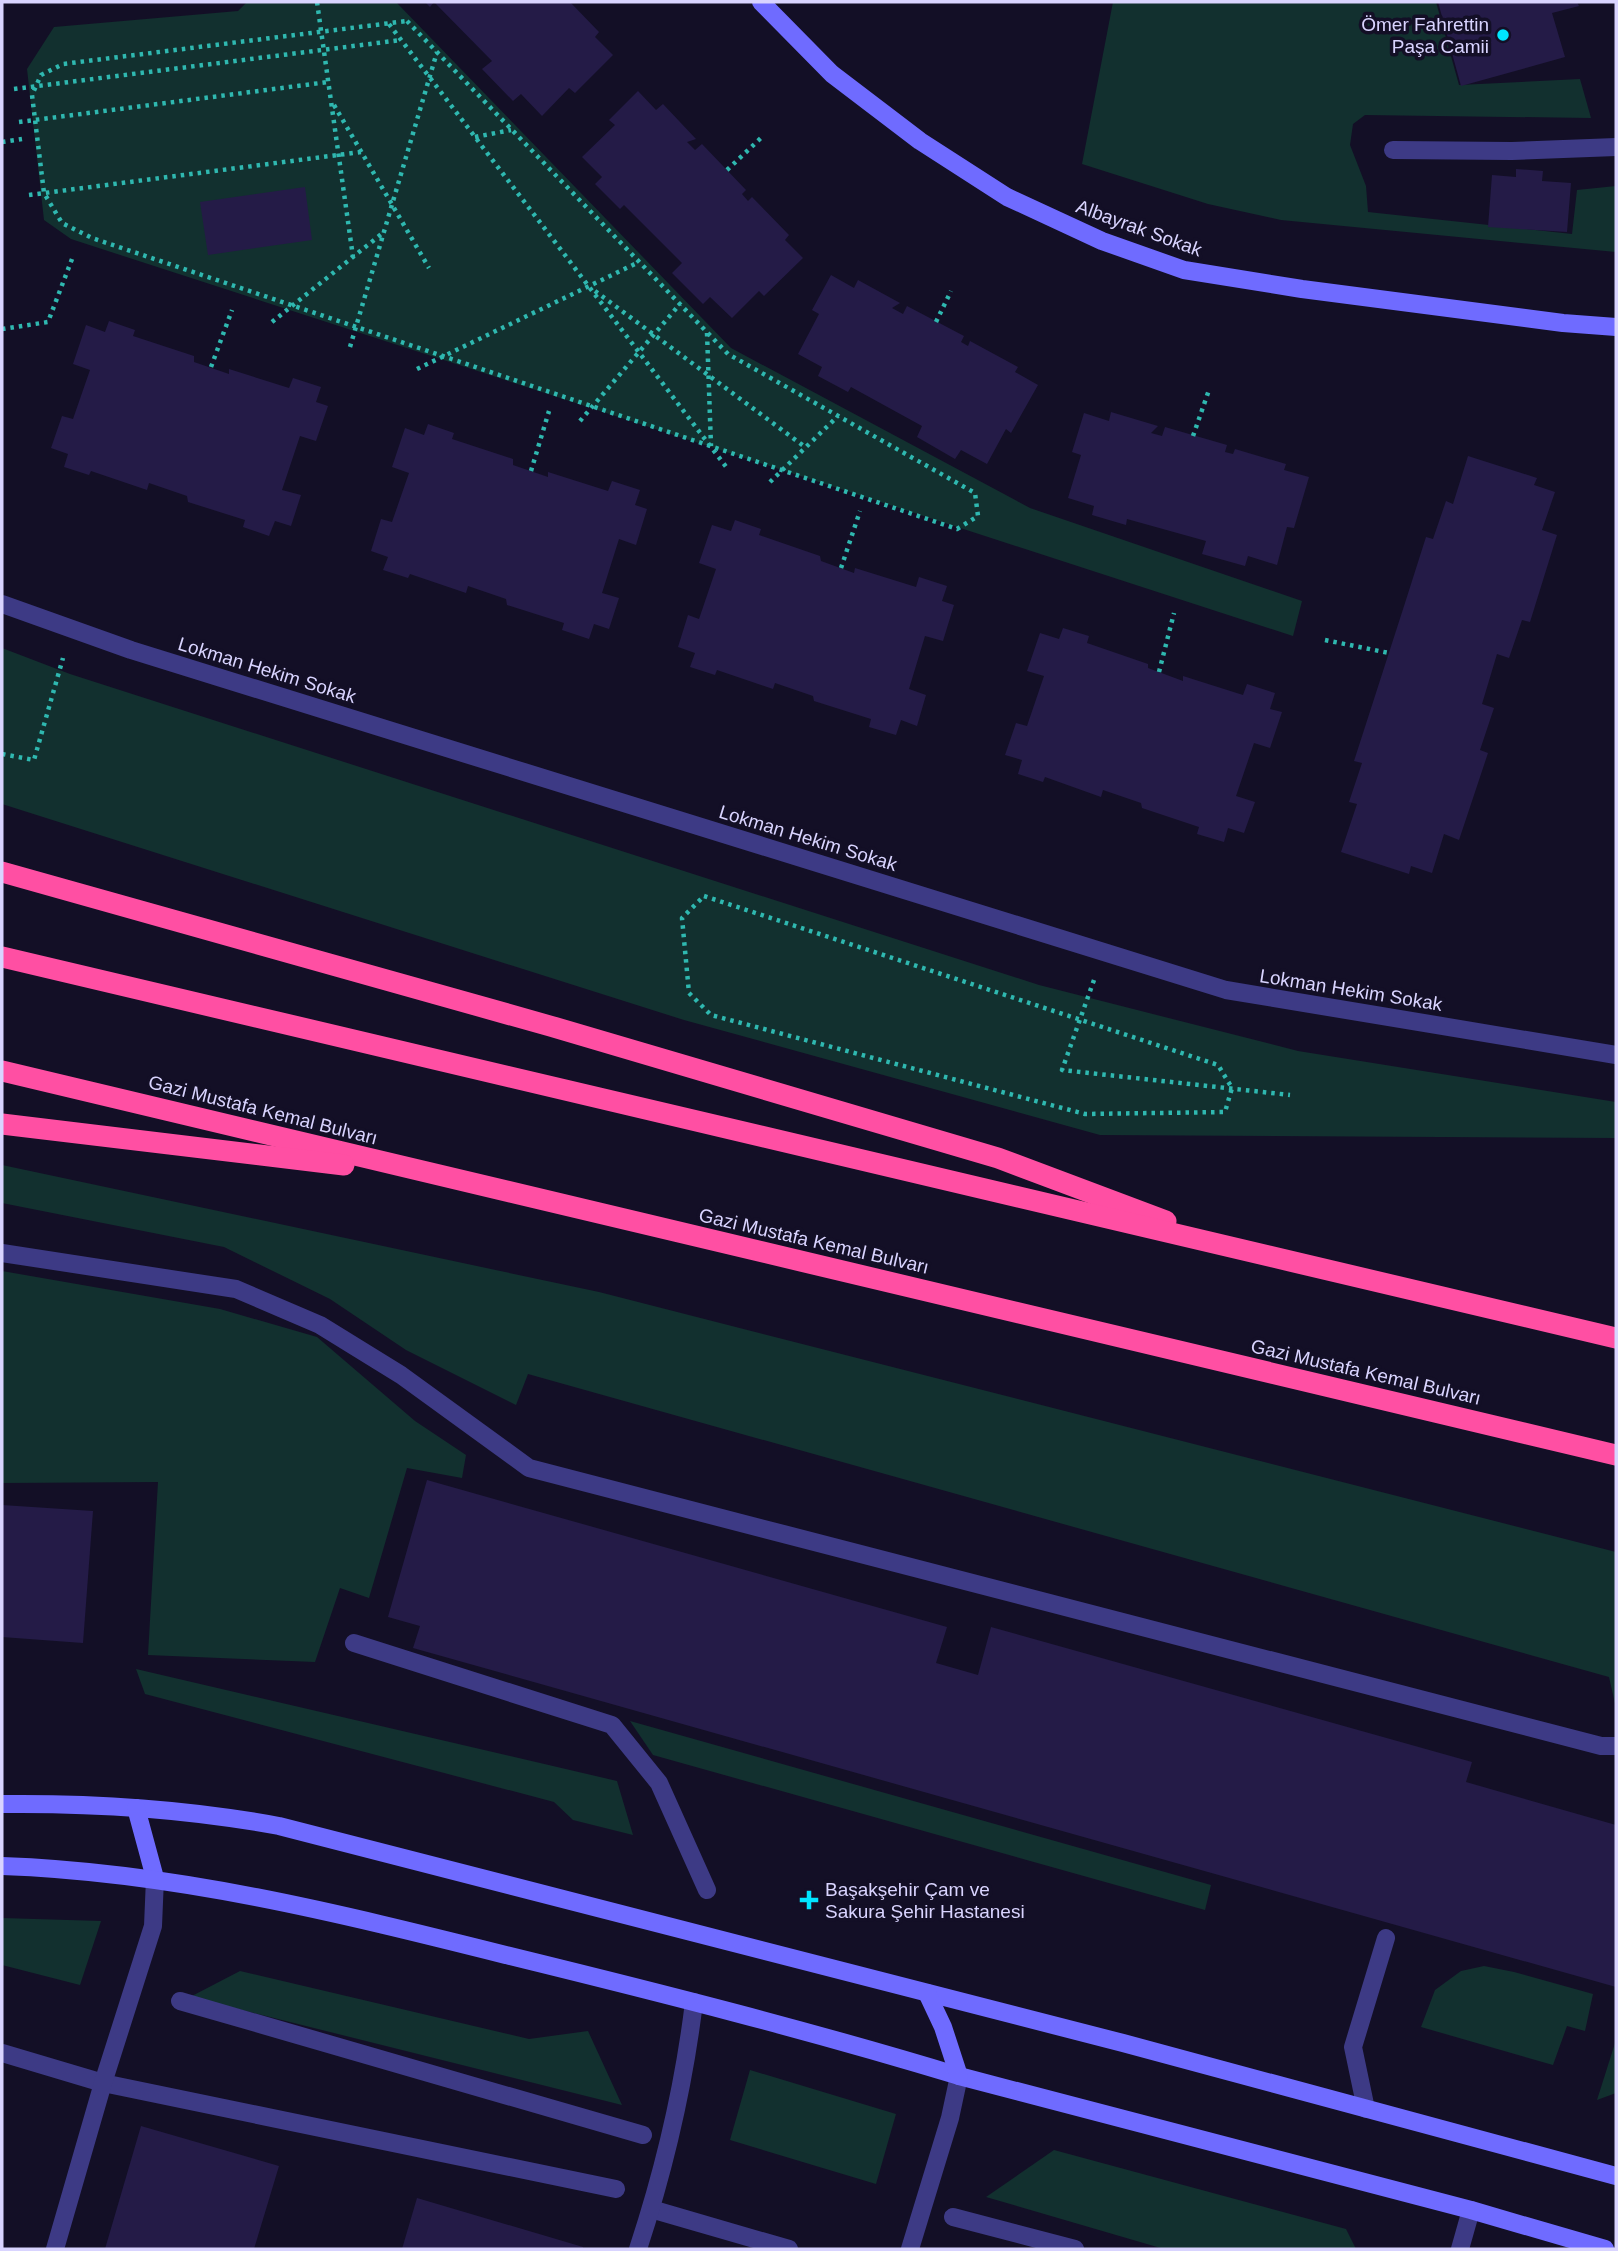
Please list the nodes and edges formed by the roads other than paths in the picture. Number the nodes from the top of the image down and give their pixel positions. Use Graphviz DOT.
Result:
graph roads {
  1 [pos="761,2"];
  2 [pos="1616,146"];
  3 [pos="1393,150"];
  4 [pos="1616,327"];
  5 [pos="2,604"];
  6 [pos="2,872"];
  7 [pos="2,957"];
  8 [pos="1616,1055"];
  9 [pos="2,1071"];
  10 [pos="2,1124"];
  11 [pos="441,1177"];
  12 [pos="1243,1251"];
  13 [pos="2,1253"];
  14 [pos="1616,1338"];
  15 [pos="1616,1455"];
  16 [pos="354,1643"];
  17 [pos="1616,1746"];
  18 [pos="2,1804"];
  19 [pos="136,1808"];
  20 [pos="2,1866"];
  21 [pos="155,1878"];
  22 [pos="707,1890"];
  23 [pos="1386,1938"];
  24 [pos="927,1993"];
  25 [pos="180,2001"];
  26 [pos="694,2002"];
  27 [pos="2,2053"];
  28 [pos="959,2076"];
  29 [pos="103,2083"];
  30 [pos="1366,2109"];
  31 [pos="643,2135"];
  32 [pos="1616,2176"];
  33 [pos="616,2189"];
  34 [pos="651,2209"];
  35 [pos="1471,2210"];
  36 [pos="953,2217"];
  37 [pos="55,2249"];
  38 [pos="638,2249"];
  39 [pos="789,2249"];
  40 [pos="910,2249"];
  41 [pos="1075,2249"];
  42 [pos="1460,2249"];
  43 [pos="1605,2249"];
  1 -- 4 [label="street, Albayrak Sokak"];
  2 -- 3 [label="street"];
  5 -- 8 [label="street, Lokman Hekim Sokak"];
  6 -- 12 [label="highway"];
  7 -- 12 [label="highway"];
  9 -- 11 [label="highway, Gazi Mustafa Kemal Bulvarı"];
  10 -- 11 [label="highway"];
  11 -- 15 [label="highway, Gazi Mustafa Kemal Bulvarı"];
  12 -- 14 [label="highway"];
  13 -- 17 [label="street"];
  16 -- 22 [label="street"];
  18 -- 19 [label="street"];
  19 -- 21 [label="street"];
  19 -- 24 [label="street"];
  20 -- 21 [label="street"];
  21 -- 26 [label="street"];
  21 -- 29 [label="street"];
  23 -- 30 [label="street"];
  24 -- 28 [label="street"];
  24 -- 30 [label="street"];
  25 -- 31 [label="street"];
  26 -- 28 [label="street"];
  26 -- 34 [label="street"];
  27 -- 29 [label="street"];
  28 -- 35 [label="street"];
  28 -- 40 [label="street"];
  29 -- 33 [label="street"];
  29 -- 37 [label="street"];
  30 -- 32 [label="street"];
  34 -- 38 [label="street"];
  34 -- 39 [label="street"];
  35 -- 42 [label="street"];
  35 -- 43 [label="street"];
  36 -- 41 [label="street"];
}
